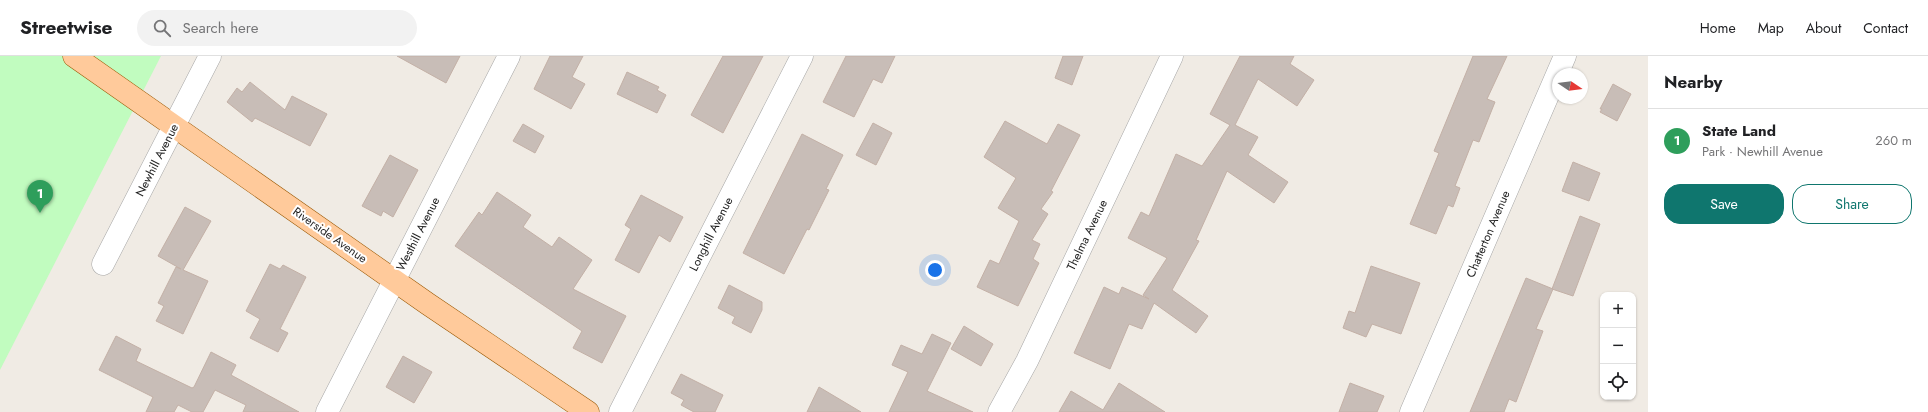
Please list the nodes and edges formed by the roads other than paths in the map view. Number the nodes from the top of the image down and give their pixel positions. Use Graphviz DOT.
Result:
graph roads {
  1 [pos="74,56"];
  2 [pos="210,56"];
  3 [pos="509,56"];
  4 [pos="802,56"];
  5 [pos="1172,56"];
  6 [pos="1565,56"];
  7 [pos="174,126"];
  8 [pos="103,264"];
  9 [pos="394,280"];
  10 [pos="327,412"];
  11 [pos="588,412"];
  12 [pos="620,412"];
  13 [pos="999,412"];
  14 [pos="1411,412"];
  1 -- 7 [label="main road, Riverside Avenue"];
  2 -- 7 [label="street, Newhill Avenue"];
  3 -- 9 [label="street, Westhill Avenue"];
  4 -- 12 [label="street, Longhill Avenue"];
  5 -- 13 [label="street, Thelma Avenue"];
  6 -- 14 [label="street, Chatterton Avenue"];
  7 -- 8 [label="street, Newhill Avenue"];
  7 -- 9 [label="main road, Riverside Avenue"];
  9 -- 10 [label="street, Westhill Avenue"];
  9 -- 11 [label="main road, Riverside Avenue"];
}
